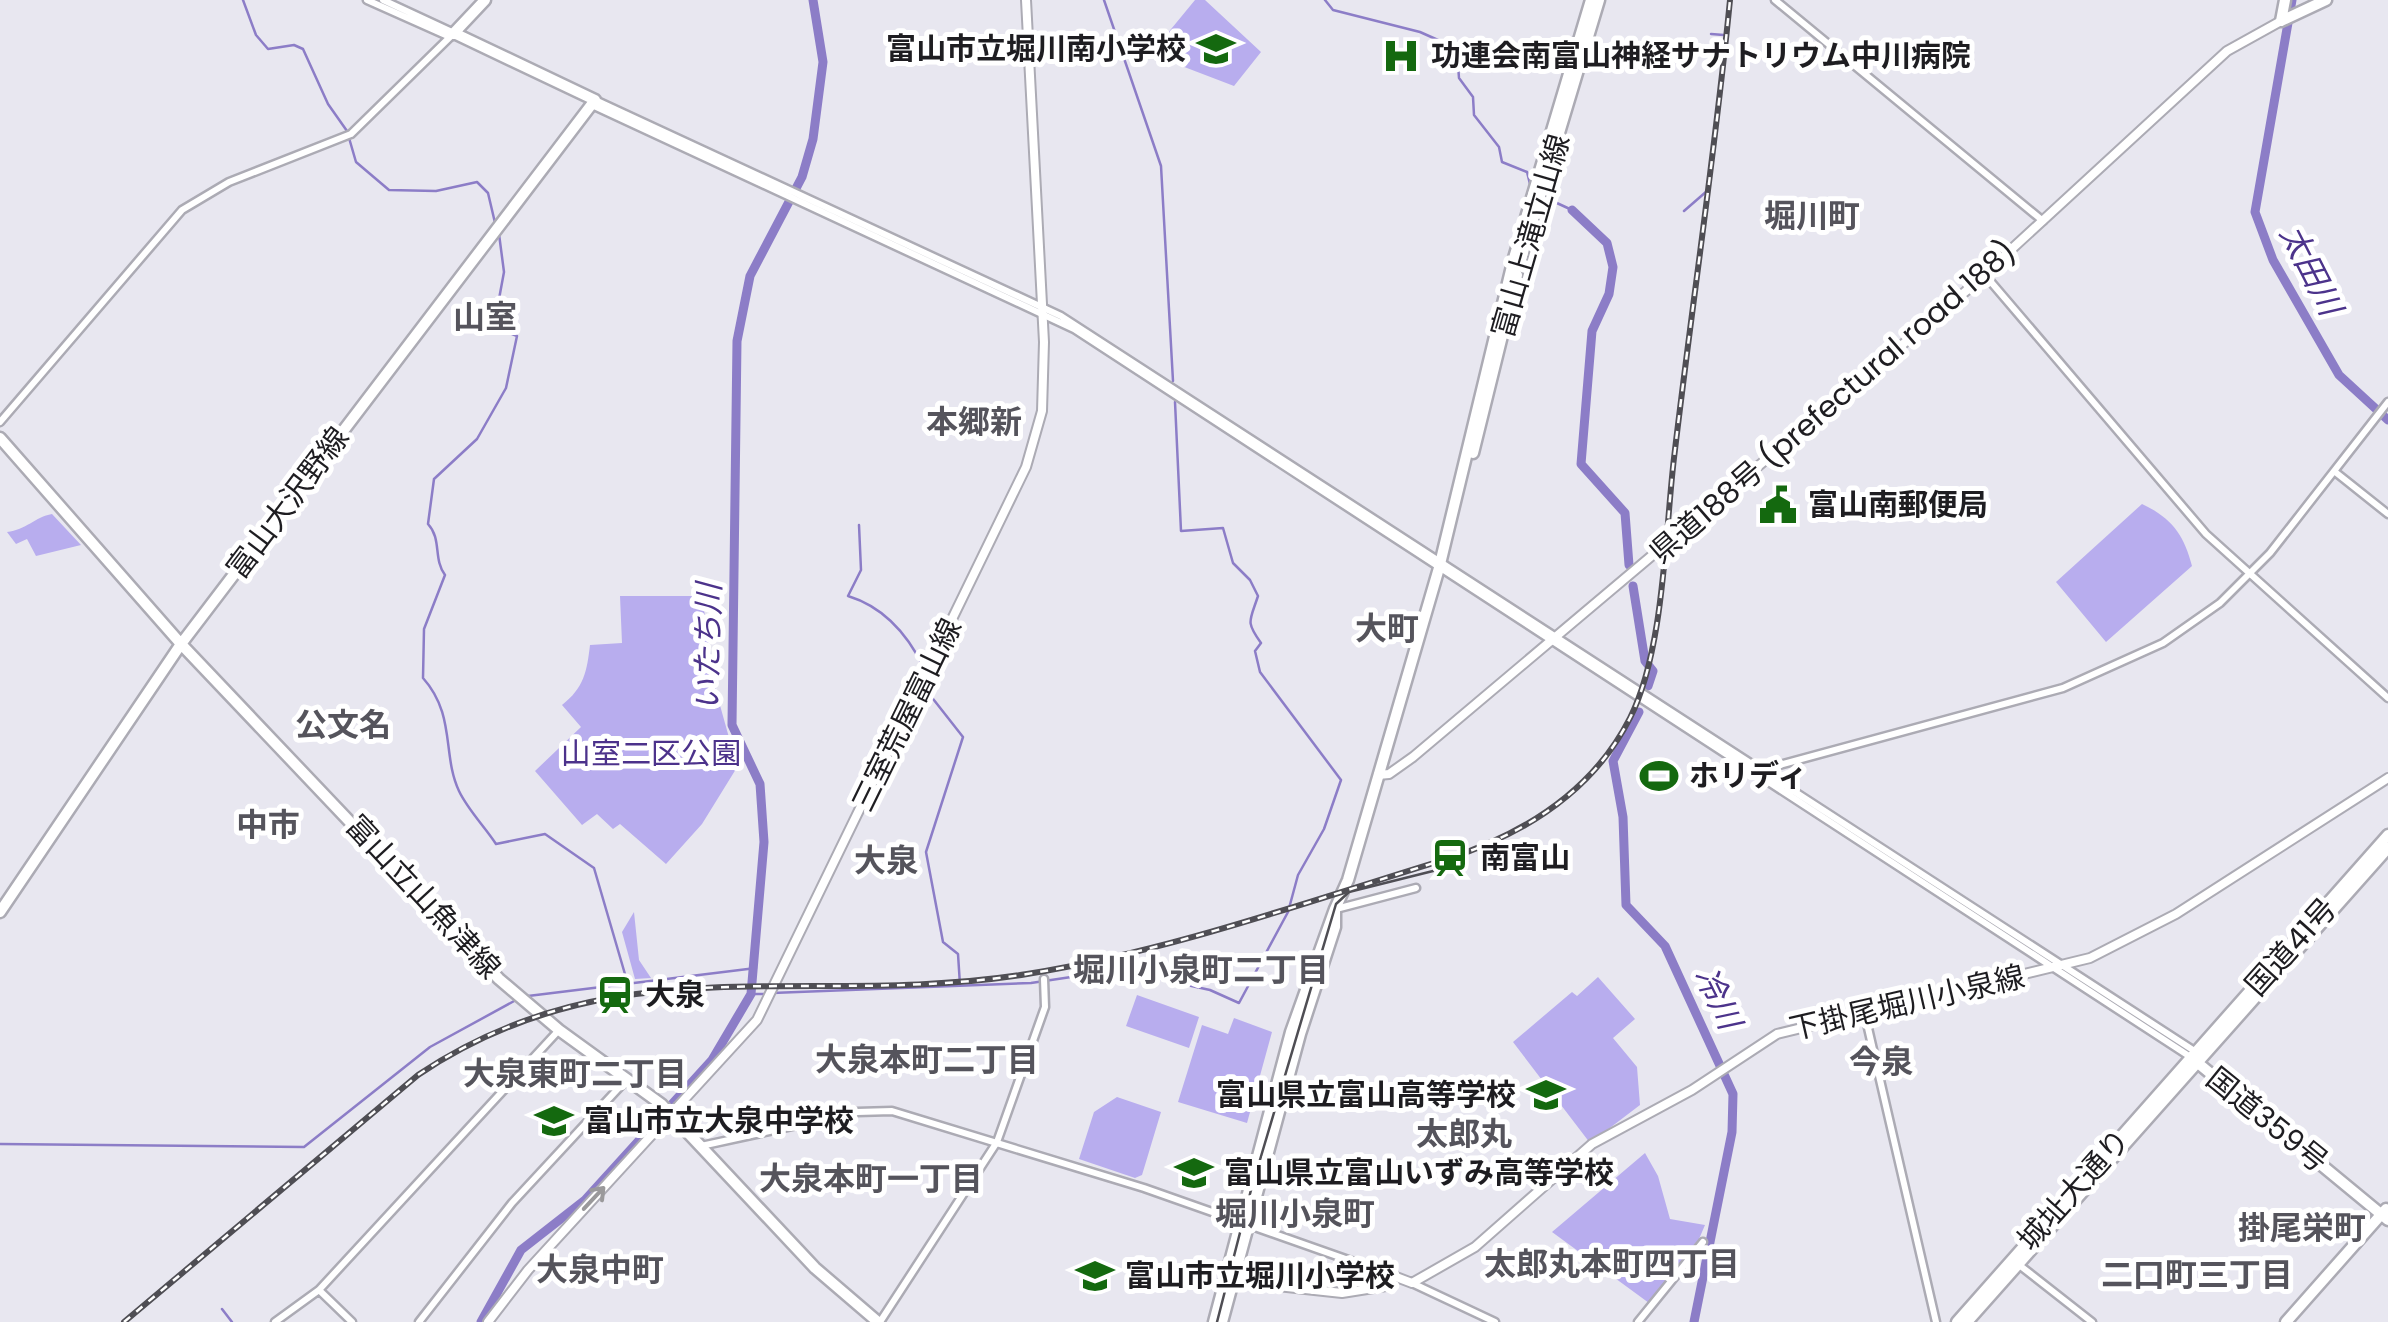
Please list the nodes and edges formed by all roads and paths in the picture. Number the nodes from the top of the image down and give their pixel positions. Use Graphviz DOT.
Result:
graph roads {
  1 [pos="367,0"];
  2 [pos="383,0"];
  3 [pos="486,0"];
  4 [pos="1026,0"];
  5 [pos="1591,0"];
  6 [pos="1599,0"];
  7 [pos="1775,0"];
  8 [pos="2285,0"];
  9 [pos="2326,0"];
  10 [pos="2281,21"];
  11 [pos="452,35"];
  12 [pos="593,102"];
  13 [pos="2043,221"];
  14 [pos="1985,274"];
  15 [pos="1042,308"];
  16 [pos="2388,402"];
  17 [pos="0,422"];
  18 [pos="0,438"];
  19 [pos="2334,471"];
  20 [pos="1464,472"];
  21 [pos="2388,514"];
  22 [pos="1440,565"];
  23 [pos="2250,574"];
  24 [pos="1553,638"];
  25 [pos="181,644"];
  26 [pos="2388,698"];
  27 [pos="1762,770"];
  28 [pos="1378,776"];
  29 [pos="2388,778"];
  30 [pos="2388,834"];
  31 [pos="2388,848"];
  32 [pos="1416,888"];
  33 [pos="1335,910"];
  34 [pos="0,912"];
  35 [pos="2056,967"];
  36 [pos="1044,979"];
  37 [pos="1865,1014"];
  38 [pos="559,1030"];
  39 [pos="2198,1058"];
  40 [pos="628,1080"];
  41 [pos="667,1111"];
  42 [pos="997,1142"];
  43 [pos="701,1146"];
  44 [pos="2386,1213"];
  45 [pos="1244,1222"];
  46 [pos="1704,1242"];
  47 [pos="2014,1262"];
  48 [pos="1391,1276"];
  49 [pos="1228,1282"];
  50 [pos="1412,1284"];
  51 [pos="319,1290"];
  52 [pos="275,1322"];
  53 [pos="352,1322"];
  54 [pos="418,1322"];
  55 [pos="488,1322"];
  56 [pos="879,1322"];
  57 [pos="1214,1322"];
  58 [pos="1222,1322"];
  59 [pos="1495,1322"];
  60 [pos="1638,1322"];
  61 [pos="1936,1322"];
  62 [pos="1956,1322"];
  63 [pos="1967,1322"];
  64 [pos="2092,1322"];
  65 [pos="2286,1322"];
  1 -- 11 [label="street"];
  2 -- 11 [label="street"];
  3 -- 11 [label="main road"];
  4 -- 15 [label="main road, 三室荒屋富山線"];
  5 -- 20 [label="main road, 富山上滝立山線"];
  6 -- 20 [label="main road, 富山上滝立山線"];
  7 -- 13 [label="street"];
  8 -- 10 [label="main road"];
  9 -- 10 [label="main road"];
  10 -- 13 [label="main road, 県道188号 (prefectural road 188)"];
  11 -- 12 [label="main road"];
  11 -- 17 [label="street"];
  12 -- 15 [label="street"];
  12 -- 25 [label="main road, 富山大沢野線"];
  13 -- 14 [label="main road, 県道188号 (prefectural road 188)"];
  14 -- 23 [label="street"];
  14 -- 24 [label="main road, 県道188号 (prefectural road 188)"];
  15 -- 22 [label="street"];
  15 -- 41 [label="main road, 三室荒屋富山線"];
  16 -- 19 [label="street"];
  18 -- 25 [label="main road, 富山立山魚津線"];
  19 -- 21 [label="street"];
  19 -- 23 [label="street"];
  20 -- 22 [label="main road, 富山上滝立山線"];
  22 -- 24 [label="street"];
  22 -- 28 [label="main road, 富山上滝立山線"];
  23 -- 26 [label="street"];
  23 -- 27 [label="street"];
  24 -- 27 [label="street"];
  24 -- 28 [label="main road, 県道188号 (prefectural road 188)"];
  24 -- 35 [label="street"];
  25 -- 34 [label="main road, 富山大沢野線"];
  25 -- 38 [label="main road, 富山立山魚津線"];
  27 -- 35 [label="street"];
  28 -- 33 [label="main road, 富山上滝立山線"];
  29 -- 35 [label="main road, 下掛尾堀川小泉線"];
  30 -- 39 [label="main road, 国道41号"];
  31 -- 39 [label="main road, 国道41号"];
  32 -- 33 [label="street"];
  33 -- 45 [label="main road"];
  35 -- 37 [label="main road, 下掛尾堀川小泉線"];
  35 -- 39 [label="street"];
  36 -- 42 [label="street"];
  37 -- 50 [label="main road, 下掛尾堀川小泉線"];
  37 -- 61 [label="street"];
  38 -- 40 [label="main road, 富山立山魚津線"];
  38 -- 51 [label="street"];
  39 -- 44 [label="main road, 国道359号"];
  39 -- 47 [label="main road, 城址大通り"];
  40 -- 41 [label="main road, 富山立山魚津線"];
  40 -- 54 [label="street"];
  41 -- 43 [label="main road, 富山立山魚津線"];
  55 -- 41 [label="main road, 三室荒屋富山線, one-way"];
  42 -- 43 [label="street"];
  42 -- 45 [label="street"];
  42 -- 56 [label="street"];
  43 -- 56 [label="main road, 富山立山魚津線"];
  44 -- 65 [label="main road"];
  45 -- 48 [label="street"];
  45 -- 49 [label="main road"];
  46 -- 60 [label="street"];
  47 -- 62 [label="main road, 城址大通り"];
  47 -- 63 [label="main road, 城址大通り"];
  47 -- 64 [label="street"];
  48 -- 49 [label="main road"];
  48 -- 50 [label="main road"];
  49 -- 57 [label="main road"];
  49 -- 58 [label="main road"];
  50 -- 59 [label="street"];
  51 -- 52 [label="street"];
  51 -- 53 [label="street"];
}
